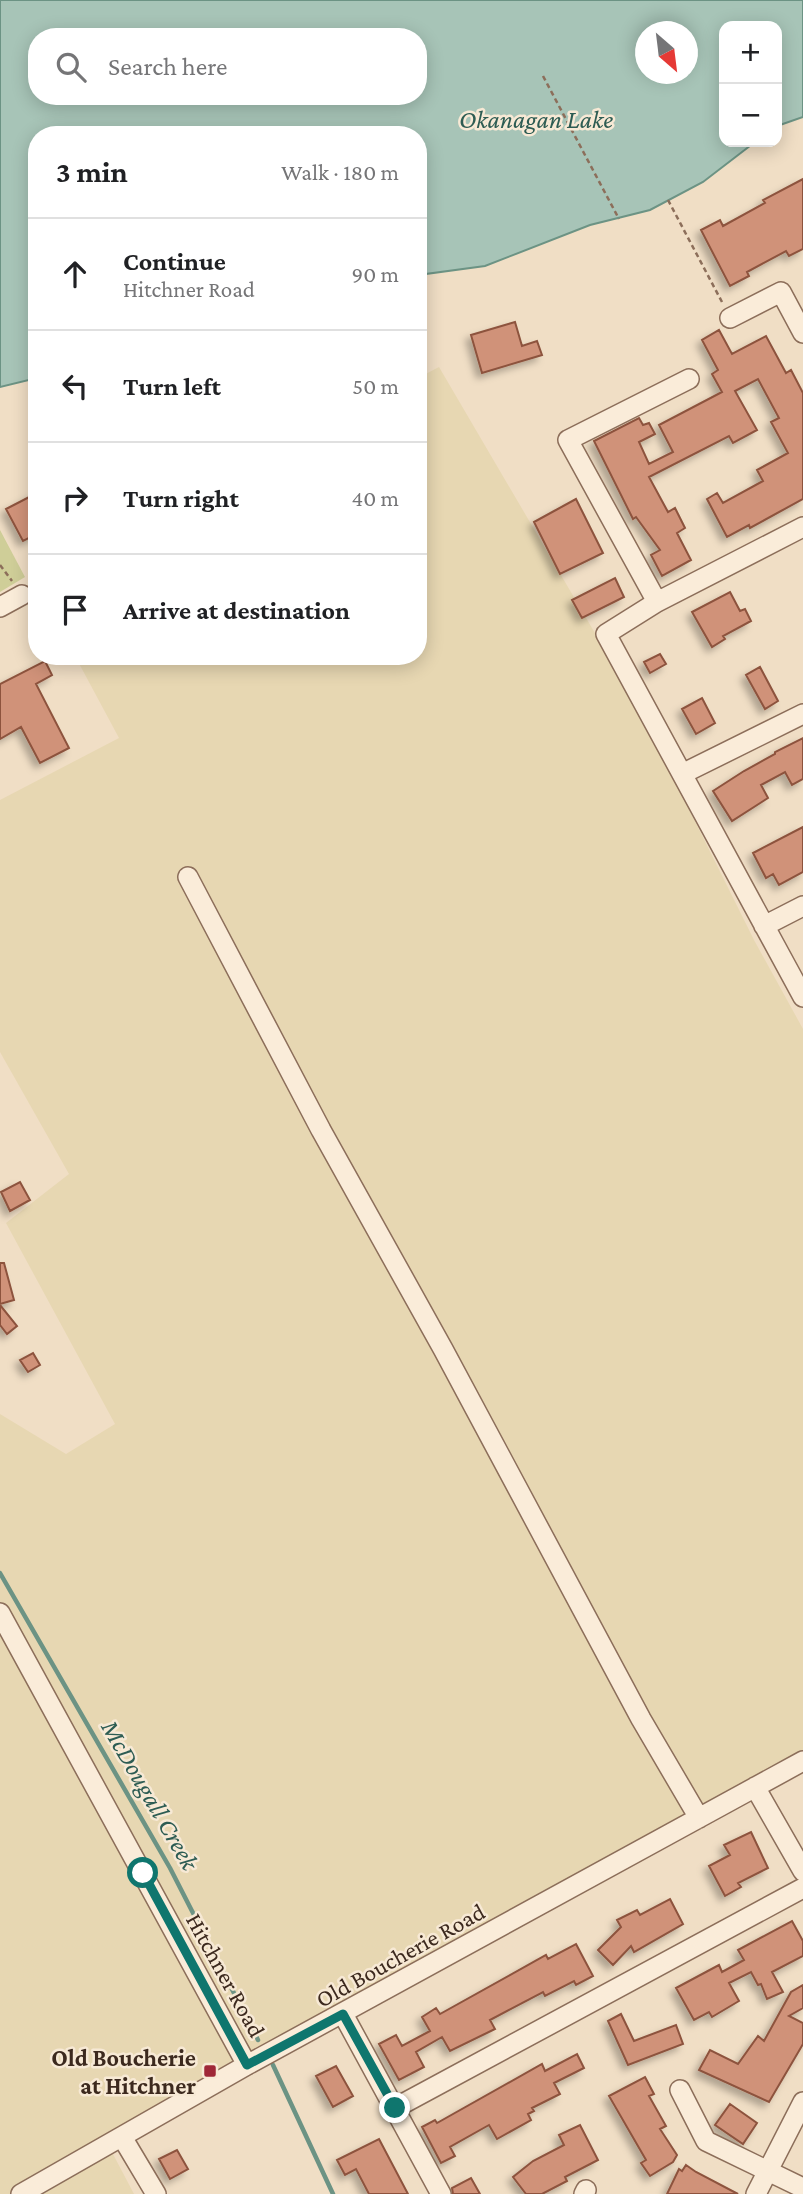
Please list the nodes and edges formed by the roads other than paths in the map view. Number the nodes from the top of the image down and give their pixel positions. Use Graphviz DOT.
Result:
graph roads {
  1 [pos="730,318"];
  2 [pos="803,333"];
  3 [pos="689,379"];
  4 [pos="803,527"];
  5 [pos="22,595"];
  6 [pos="657,602"];
  7 [pos="0,607"];
  8 [pos="803,714"];
  9 [pos="682,775"];
  10 [pos="188,877"];
  11 [pos="803,906"];
  12 [pos="764,926"];
  13 [pos="803,998"];
  14 [pos="0,1613"];
  15 [pos="803,1761"];
  16 [pos="755,1787"];
  17 [pos="699,1818"];
  18 [pos="803,1871"];
  19 [pos="803,1888"];
  20 [pos="343,2014"];
  21 [pos="247,2065"];
  22 [pos="680,2090"];
  23 [pos="803,2102"];
  24 [pos="395,2108"];
  25 [pos="122,2137"];
  26 [pos="767,2172"];
  27 [pos="803,2188"];
  28 [pos="21,2194"];
  29 [pos="156,2194"];
  30 [pos="440,2194"];
  31 [pos="756,2194"];
  1 -- 2 [label="street"];
  3 -- 6 [label="street"];
  4 -- 6 [label="street"];
  5 -- 7 [label="street"];
  6 -- 9 [label="street"];
  8 -- 9 [label="street"];
  9 -- 12 [label="street"];
  10 -- 17 [label="street"];
  11 -- 12 [label="street"];
  12 -- 13 [label="street"];
  14 -- 21 [label="street, Hitchner Road"];
  15 -- 16 [label="street, Old Boucherie Road"];
  16 -- 17 [label="street, Old Boucherie Road"];
  16 -- 18 [label="street"];
  17 -- 20 [label="street, Old Boucherie Road"];
  19 -- 24 [label="street"];
  20 -- 21 [label="street, Old Boucherie Road"];
  20 -- 24 [label="street"];
  21 -- 25 [label="street, Old Boucherie Road"];
  22 -- 26 [label="street"];
  23 -- 26 [label="street"];
  24 -- 30 [label="street"];
  25 -- 28 [label="street, Old Boucherie Road"];
  25 -- 29 [label="street"];
  26 -- 27 [label="street"];
  26 -- 31 [label="street"];
}
